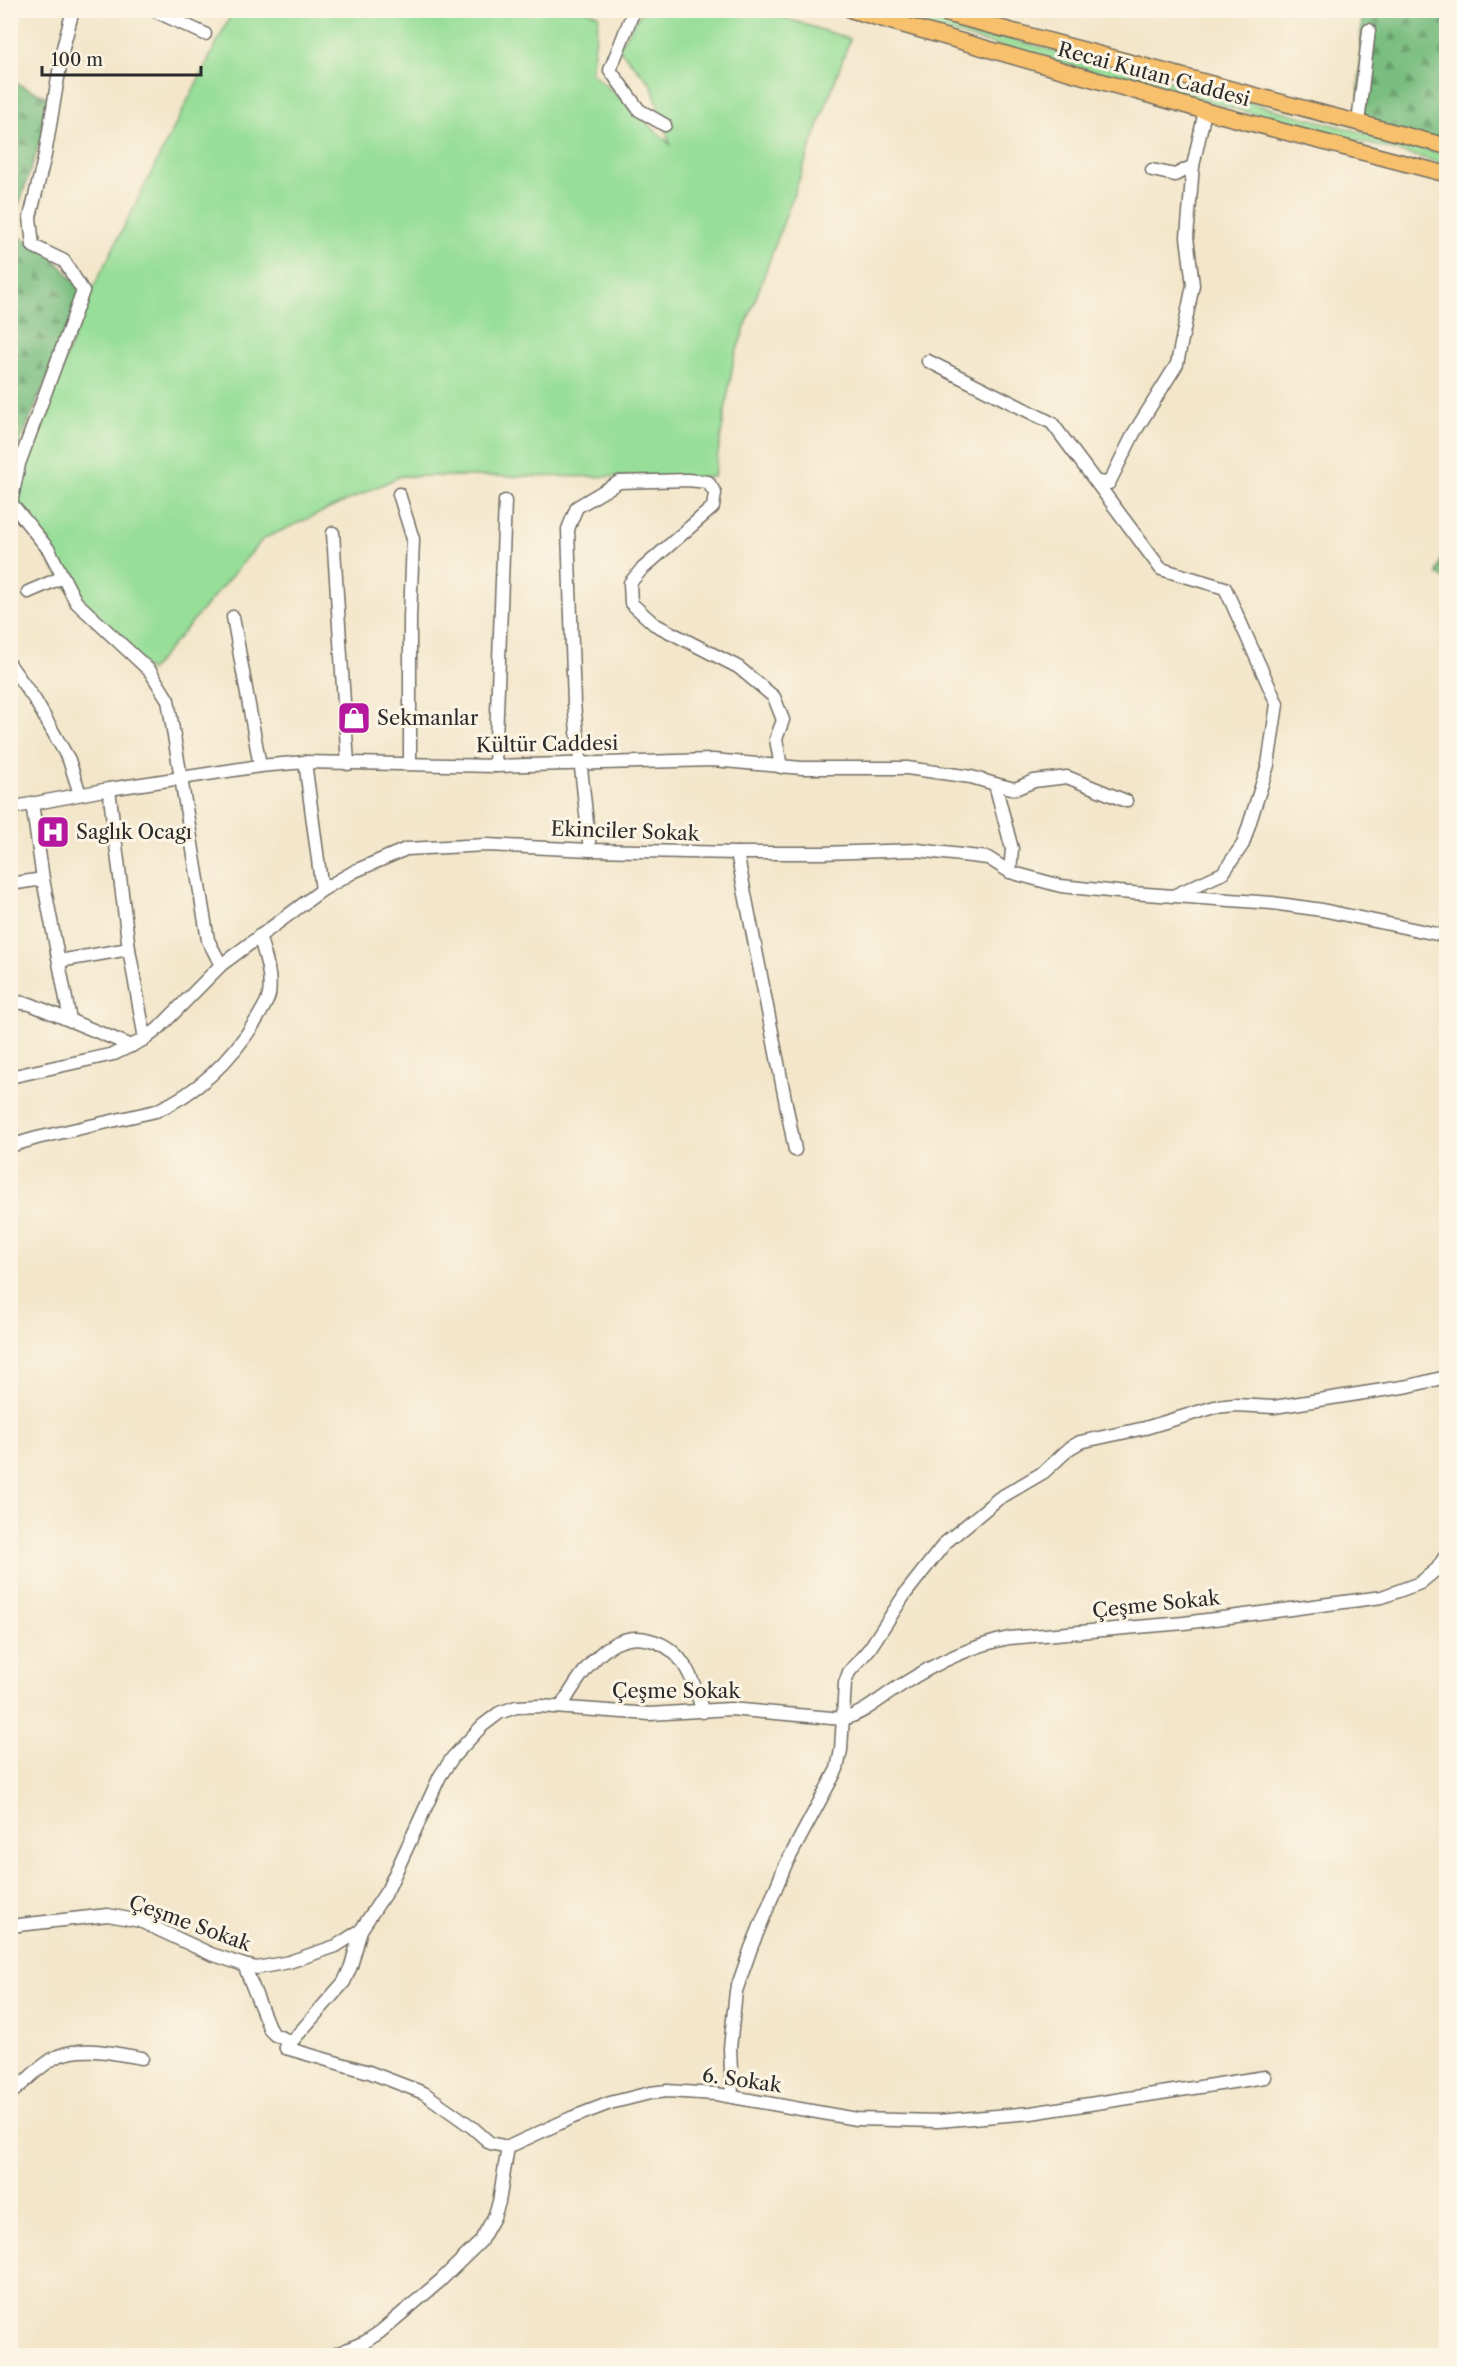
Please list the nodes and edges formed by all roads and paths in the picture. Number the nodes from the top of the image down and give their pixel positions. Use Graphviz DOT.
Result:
graph roads {
  1 [pos="73,10"];
  2 [pos="153,10"];
  3 [pos="634,10"];
  4 [pos="851,10"];
  5 [pos="932,10"];
  6 [pos="1369,30"];
  7 [pos="205,34"];
  8 [pos="1205,111"];
  9 [pos="1358,123"];
  10 [pos="664,125"];
  11 [pos="1446,146"];
  12 [pos="1193,166"];
  13 [pos="1152,170"];
  14 [pos="1446,174"];
  15 [pos="928,361"];
  16 [pos="1098,482"];
  17 [pos="399,494"];
  18 [pos="505,501"];
  19 [pos="11,503"];
  20 [pos="333,533"];
  21 [pos="63,577"];
  22 [pos="28,592"];
  23 [pos="233,616"];
  24 [pos="10,665"];
  25 [pos="304,762"];
  26 [pos="410,763"];
  27 [pos="582,763"];
  28 [pos="348,764"];
  29 [pos="260,766"];
  30 [pos="495,766"];
  31 [pos="781,767"];
  32 [pos="182,778"];
  33 [pos="995,784"];
  34 [pos="109,789"];
  35 [pos="80,794"];
  36 [pos="1126,801"];
  37 [pos="32,803"];
  38 [pos="10,808"];
  39 [pos="590,850"];
  40 [pos="737,853"];
  41 [pos="1010,872"];
  42 [pos="43,879"];
  43 [pos="10,884"];
  44 [pos="322,890"];
  45 [pos="1172,897"];
  46 [pos="259,936"];
  47 [pos="1446,936"];
  48 [pos="129,949"];
  49 [pos="59,961"];
  50 [pos="221,965"];
  51 [pos="10,1001"];
  52 [pos="70,1020"];
  53 [pos="145,1039"];
  54 [pos="132,1046"];
  55 [pos="10,1077"];
  56 [pos="10,1146"];
  57 [pos="795,1150"];
  58 [pos="1446,1377"];
  59 [pos="1446,1555"];
  60 [pos="561,1707"];
  61 [pos="703,1712"];
  62 [pos="843,1719"];
  63 [pos="10,1926"];
  64 [pos="362,1930"];
  65 [pos="244,1965"];
  66 [pos="286,2048"];
  67 [pos="142,2058"];
  68 [pos="1265,2077"];
  69 [pos="10,2094"];
  70 [pos="732,2095"];
  71 [pos="508,2147"];
  72 [pos="332,2355"];
  1 -- 19 [label="street"];
  2 -- 7 [label="street"];
  3 -- 10 [label="street"];
  4 -- 8 [label="main road, Recai Kutan Caddesi"];
  5 -- 9 [label="main road, Recai Kutan Caddesi"];
  6 -- 9 [label="street"];
  8 -- 12 [label="street"];
  8 -- 14 [label="main road, Recai Kutan Caddesi"];
  9 -- 11 [label="main road, Recai Kutan Caddesi"];
  12 -- 13 [label="street"];
  12 -- 16 [label="street"];
  15 -- 16 [label="street"];
  16 -- 45 [label="street"];
  17 -- 26 [label="street"];
  18 -- 30 [label="street"];
  19 -- 21 [label="street"];
  20 -- 28 [label="street"];
  21 -- 22 [label="street"];
  21 -- 32 [label="street"];
  23 -- 29 [label="street"];
  24 -- 35 [label="street"];
  25 -- 28 [label="street, Kültür Caddesi"];
  25 -- 29 [label="street, Kültür Caddesi"];
  25 -- 44 [label="street"];
  26 -- 28 [label="street, Kültür Caddesi"];
  26 -- 30 [label="street, Kültür Caddesi"];
  27 -- 30 [label="street, Kültür Caddesi"];
  27 -- 31 [label="street, Kültür Caddesi"];
  27 -- 31 [label="street"];
  27 -- 39 [label="street"];
  29 -- 32 [label="street, Kültür Caddesi"];
  31 -- 33 [label="street, Kültür Caddesi"];
  32 -- 34 [label="street, Kültür Caddesi"];
  32 -- 50 [label="street"];
  33 -- 36 [label="street, Kültür Caddesi"];
  33 -- 41 [label="street"];
  34 -- 35 [label="street, Kültür Caddesi"];
  34 -- 48 [label="street"];
  35 -- 37 [label="street, Kültür Caddesi"];
  37 -- 38 [label="street, Kültür Caddesi"];
  37 -- 42 [label="street"];
  39 -- 40 [label="street, Ekinciler Sokak"];
  39 -- 44 [label="street, Ekinciler Sokak"];
  40 -- 41 [label="street, Ekinciler Sokak"];
  40 -- 57 [label="street"];
  41 -- 45 [label="street, Ekinciler Sokak"];
  42 -- 43 [label="street"];
  42 -- 49 [label="street"];
  44 -- 46 [label="street, Ekinciler Sokak"];
  45 -- 47 [label="street, Ekinciler Sokak"];
  46 -- 50 [label="street, Ekinciler Sokak"];
  46 -- 56 [label="street"];
  48 -- 49 [label="street"];
  48 -- 53 [label="street"];
  49 -- 52 [label="street"];
  50 -- 53 [label="street, Ekinciler Sokak"];
  51 -- 52 [label="street"];
  52 -- 54 [label="street"];
  53 -- 54 [label="street, Ekinciler Sokak"];
  54 -- 55 [label="street, Ekinciler Sokak"];
  58 -- 62 [label="street"];
  59 -- 62 [label="street, Çeşme Sokak"];
  60 -- 61 [label="street, Çeşme Sokak"];
  60 -- 61 [label="street"];
  60 -- 64 [label="street, Çeşme Sokak"];
  61 -- 62 [label="street, Çeşme Sokak"];
  62 -- 70 [label="street"];
  63 -- 65 [label="street, Çeşme Sokak"];
  64 -- 65 [label="street, Çeşme Sokak"];
  64 -- 66 [label="street"];
  65 -- 66 [label="street"];
  66 -- 71 [label="street"];
  67 -- 69 [label="street"];
  68 -- 70 [label="street, 6. Sokak"];
  70 -- 71 [label="street, 6. Sokak"];
  71 -- 72 [label="street"];
}
